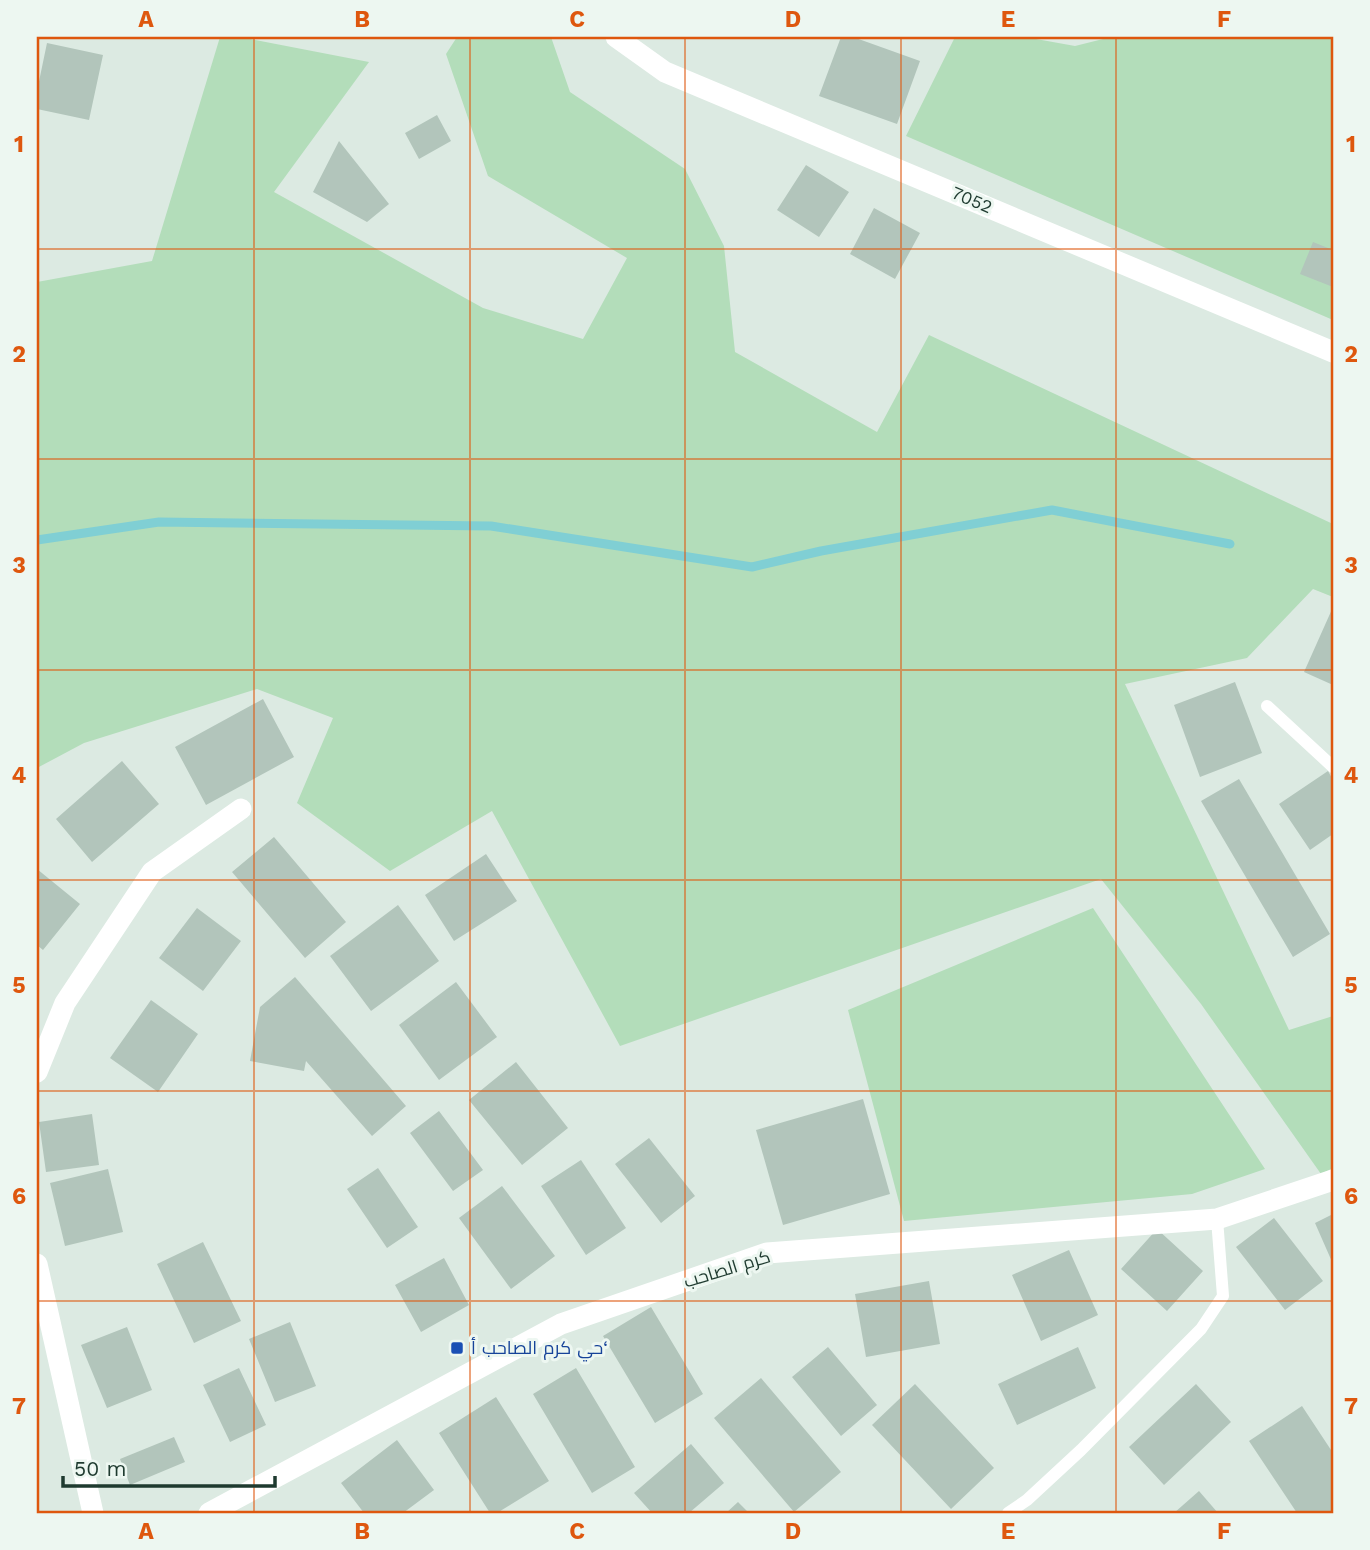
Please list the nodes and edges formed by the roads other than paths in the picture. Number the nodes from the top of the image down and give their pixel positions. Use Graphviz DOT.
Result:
graph roads {
  1 [pos="616,37"];
  2 [pos="1333,352"];
  3 [pos="1267,706"];
  4 [pos="1333,767"];
  5 [pos="241,809"];
  6 [pos="37,1072"];
  7 [pos="1333,1180"];
  8 [pos="1217,1219"];
  9 [pos="37,1264"];
  10 [pos="93,1513"];
  11 [pos="209,1513"];
  12 [pos="1008,1513"];
  1 -- 2 [label="street, 7052"];
  3 -- 4 [label="lane"];
  5 -- 6 [label="street"];
  7 -- 8 [label="street, كرم الصاحب"];
  8 -- 11 [label="street, كرم الصاحب"];
  8 -- 12 [label="lane"];
  9 -- 10 [label="street"];
}
